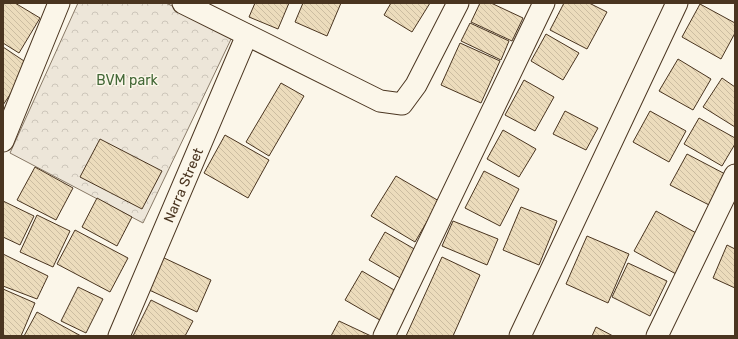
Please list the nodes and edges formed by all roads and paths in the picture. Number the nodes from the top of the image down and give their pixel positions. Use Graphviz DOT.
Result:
graph roads {
  1 [pos="59,3"];
  2 [pos="183,3"];
  3 [pos="458,3"];
  4 [pos="544,3"];
  5 [pos="677,3"];
  6 [pos="247,35"];
  7 [pos="3,140"];
  8 [pos="735,175"];
  9 [pos="119,336"];
  10 [pos="384,336"];
  11 [pos="520,336"];
  12 [pos="657,336"];
  1 -- 7 [label="street"];
  2 -- 6 [label="street"];
  3 -- 6 [label="street"];
  4 -- 10 [label="street"];
  5 -- 11 [label="street"];
  6 -- 9 [label="street, Narra Street"];
  8 -- 12 [label="street"];
}
